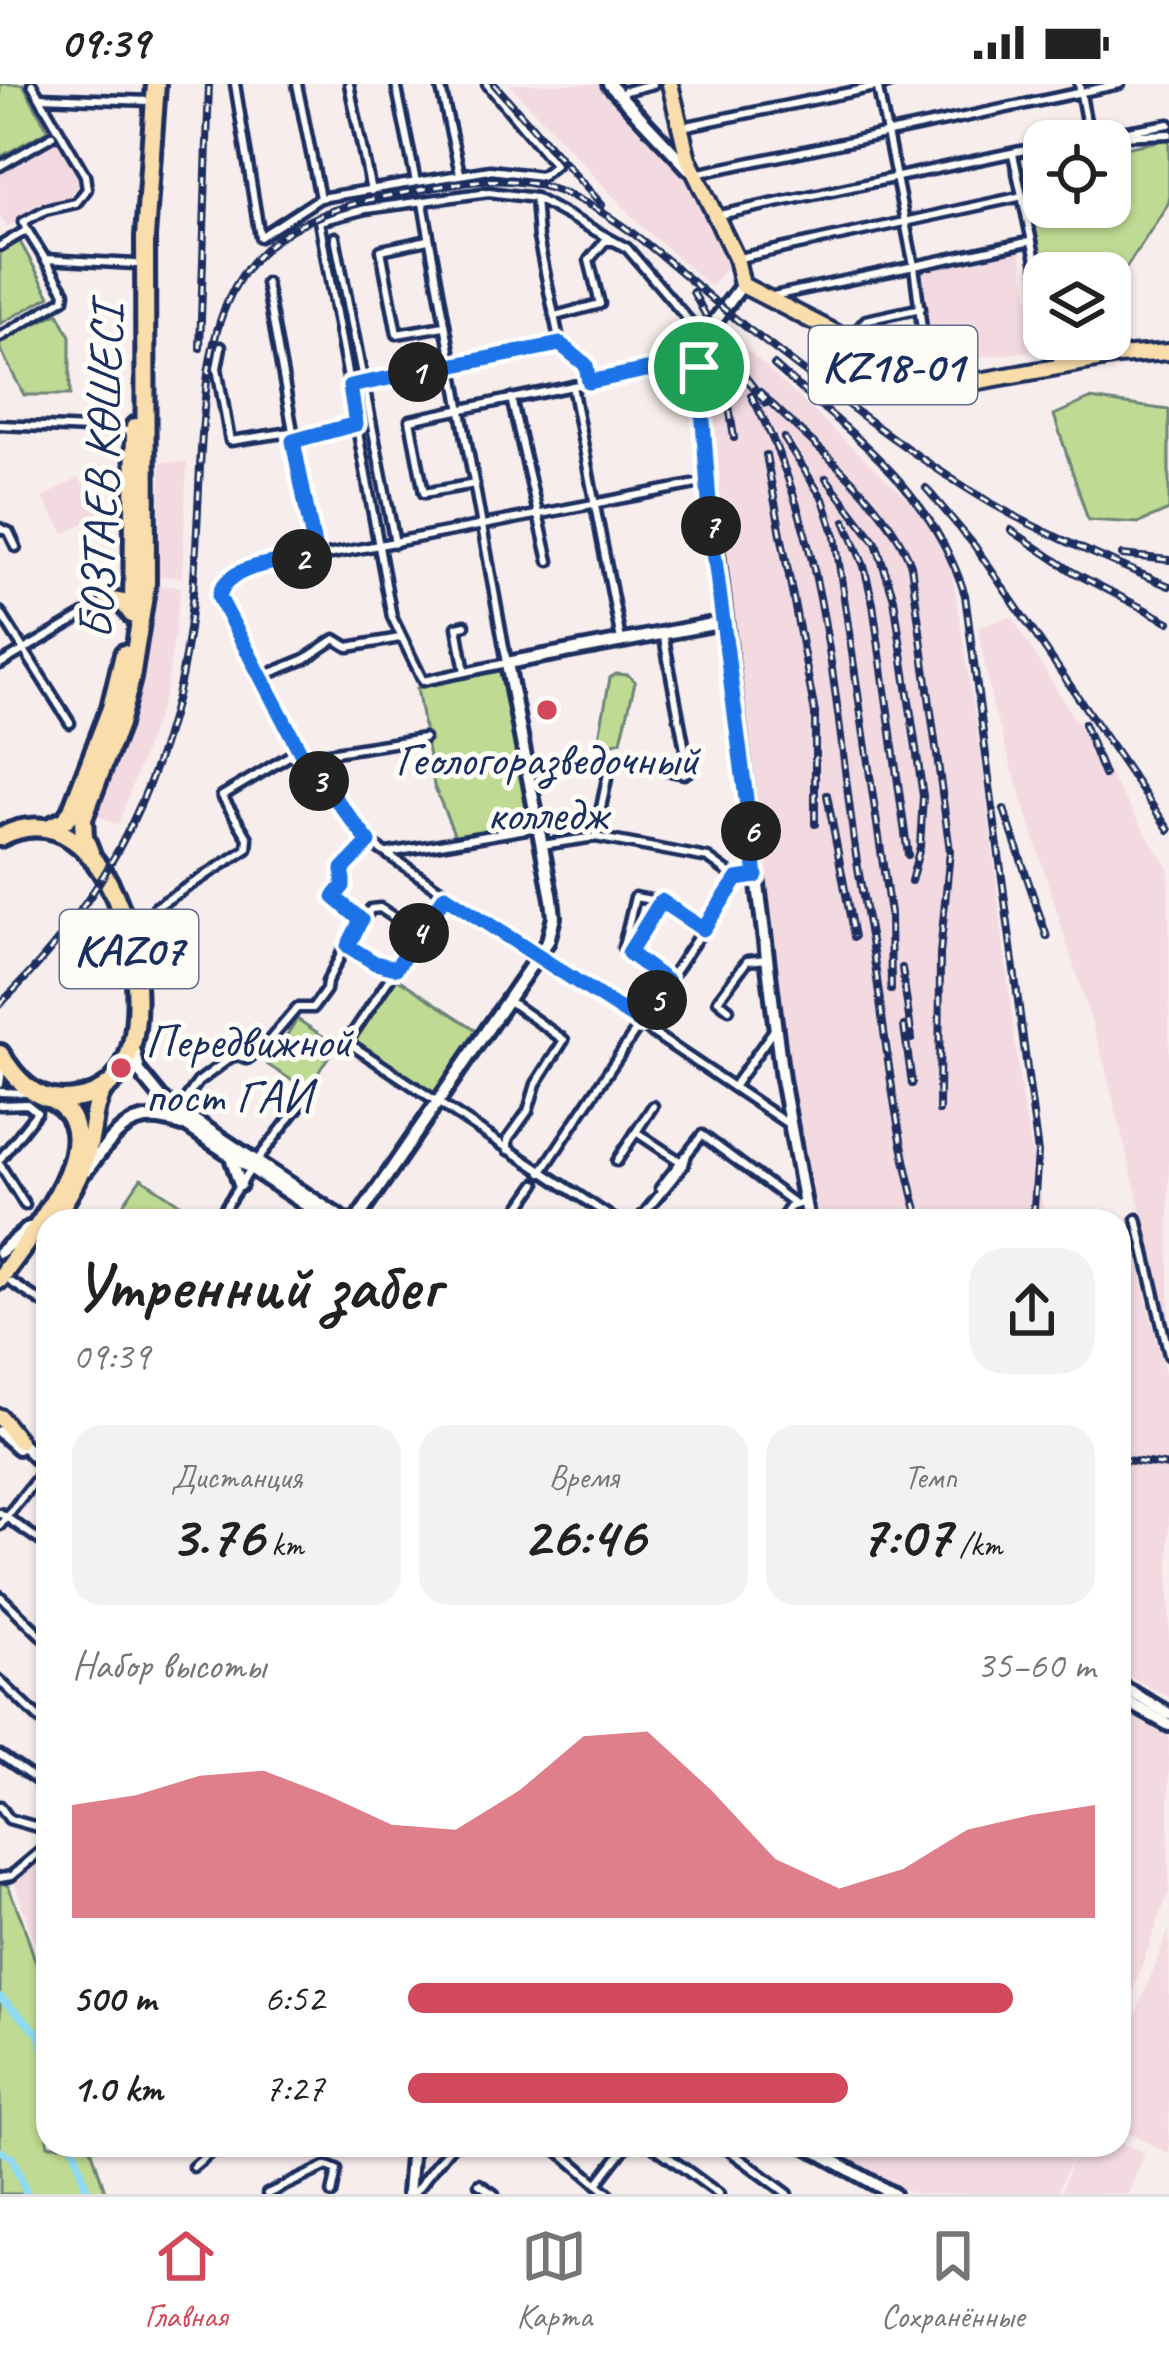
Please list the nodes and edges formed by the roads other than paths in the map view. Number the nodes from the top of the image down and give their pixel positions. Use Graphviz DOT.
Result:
graph roads {
  1 [pos="32,84"];
  2 [pos="235,84"];
  3 [pos="297,84"];
  4 [pos="349,84"];
  5 [pos="396,84"];
  6 [pos="440,84"];
  7 [pos="488,84"];
  8 [pos="609,84"];
  9 [pos="652,84"];
  10 [pos="670,84"];
  11 [pos="889,84"];
  12 [pos="1120,84"];
  13 [pos="877,85"];
  14 [pos="622,87"];
  15 [pos="1080,88"];
  16 [pos="150,93"];
  17 [pos="40,97"];
  18 [pos="1085,120"];
  19 [pos="1169,124"];
  20 [pos="678,128"];
  21 [pos="1131,130"];
  22 [pos="886,133"];
  23 [pos="1169,134"];
  24 [pos="1131,135"];
  25 [pos="52,136"];
  26 [pos="669,147"];
  27 [pos="1023,151"];
  28 [pos="1013,153"];
  29 [pos="0,166"];
  30 [pos="460,173"];
  31 [pos="694,174"];
  32 [pos="896,178"];
  33 [pos="416,182"];
  34 [pos="371,191"];
  35 [pos="1023,196"];
  36 [pos="320,198"];
  37 [pos="536,198"];
  38 [pos="423,203"];
  39 [pos="716,216"];
  40 [pos="905,222"];
  41 [pos="1029,228"];
  42 [pos="27,230"];
  43 [pos="335,237"];
  44 [pos="428,240"];
  45 [pos="616,241"];
  46 [pos="1032,241"];
  47 [pos="1,242"];
  48 [pos="1034,252"];
  49 [pos="736,258"];
  50 [pos="45,260"];
  51 [pos="135,264"];
  52 [pos="914,266"];
  53 [pos="266,283"];
  54 [pos="742,285"];
  55 [pos="770,297"];
  56 [pos="921,308"];
  57 [pos="555,316"];
  58 [pos="444,326"];
  59 [pos="702,336"];
  60 [pos="0,337"];
  61 [pos="848,339"];
  62 [pos="560,344"];
  63 [pos="221,346"];
  64 [pos="1169,352"];
  65 [pos="1057,360"];
  66 [pos="452,366"];
  67 [pos="699,367"];
  68 [pos="1059,368"];
  69 [pos="928,380"];
  70 [pos="589,382"];
  71 [pos="364,383"];
  72 [pos="350,386"];
  73 [pos="572,386"];
  74 [pos="512,398"];
  75 [pos="461,408"];
  76 [pos="356,424"];
  77 [pos="0,425"];
  78 [pos="140,431"];
  79 [pos="292,436"];
  80 [pos="707,482"];
  81 [pos="475,484"];
  82 [pos="595,505"];
  83 [pos="538,515"];
  84 [pos="485,524"];
  85 [pos="2,527"];
  86 [pos="395,543"];
  87 [pos="379,545"];
  88 [pos="16,547"];
  89 [pos="316,556"];
  90 [pos="549,561"];
  91 [pos="140,585"];
  92 [pos="109,600"];
  93 [pos="0,612"];
  94 [pos="132,614"];
  95 [pos="724,622"];
  96 [pos="466,625"];
  97 [pos="663,633"];
  98 [pos="400,638"];
  99 [pos="621,640"];
  100 [pos="23,650"];
  101 [pos="507,663"];
  102 [pos="0,664"];
  103 [pos="465,672"];
  104 [pos="260,678"];
  105 [pos="70,723"];
  106 [pos="424,738"];
  107 [pos="301,753"];
  108 [pos="538,826"];
  109 [pos="48,828"];
  110 [pos="4,832"];
  111 [pos="595,837"];
  112 [pos="369,842"];
  113 [pos="542,844"];
  114 [pos="90,852"];
  115 [pos="385,854"];
  116 [pos="756,876"];
  117 [pos="735,881"];
  118 [pos="445,896"];
  119 [pos="661,901"];
  120 [pos="361,920"];
  121 [pos="703,929"];
  122 [pos="419,934"];
  123 [pos="348,946"];
  124 [pos="129,950"];
  125 [pos="629,953"];
  126 [pos="539,959"];
  127 [pos="767,959"];
  128 [pos="155,964"];
  129 [pos="396,968"];
  130 [pos="668,982"];
  131 [pos="135,992"];
  132 [pos="509,1001"];
  133 [pos="729,1009"];
  134 [pos="641,1023"];
  135 [pos="776,1027"];
  136 [pos="133,1041"];
  137 [pos="0,1054"];
  138 [pos="734,1087"];
  139 [pos="0,1088"];
  140 [pos="105,1089"];
  141 [pos="307,1096"];
  142 [pos="45,1098"];
  143 [pos="438,1103"];
  144 [pos="0,1105"];
  145 [pos="653,1106"];
  146 [pos="177,1111"];
  147 [pos="791,1126"];
  148 [pos="191,1130"];
  149 [pos="636,1132"];
  150 [pos="508,1150"];
  151 [pos="230,1154"];
  152 [pos="687,1154"];
  153 [pos="679,1160"];
  154 [pos="617,1161"];
  155 [pos="0,1162"];
  156 [pos="253,1165"];
  157 [pos="541,1173"];
  158 [pos="76,1183"];
  159 [pos="536,1184"];
  160 [pos="240,1185"];
  161 [pos="656,1197"];
  162 [pos="800,1203"];
  163 [pos="25,1205"];
  164 [pos="52,1209"];
  165 [pos="57,1209"];
  166 [pos="224,1209"];
  167 [pos="314,1209"];
  168 [pos="326,1209"];
  169 [pos="364,1209"];
  170 [pos="518,1209"];
  171 [pos="597,1209"];
  172 [pos="647,1209"];
  173 [pos="794,1209"];
  174 [pos="803,1209"];
  175 [pos="1137,1219"];
  176 [pos="36,1229"];
  177 [pos="36,1238"];
  178 [pos="0,1252"];
  179 [pos="6,1280"];
  180 [pos="0,1298"];
  181 [pos="36,1299"];
  182 [pos="1169,1355"];
  183 [pos="0,1428"];
  184 [pos="22,1446"];
  185 [pos="36,1449"];
  186 [pos="36,1458"];
  187 [pos="36,1479"];
  188 [pos="2,1518"];
  189 [pos="36,1539"];
  190 [pos="0,1596"];
  191 [pos="36,1630"];
  192 [pos="0,1682"];
  193 [pos="1131,1692"];
  194 [pos="1131,1704"];
  195 [pos="1169,1714"];
  196 [pos="36,1716"];
  197 [pos="1169,1725"];
  198 [pos="0,1756"];
  199 [pos="36,1780"];
  200 [pos="0,1806"];
  201 [pos="36,1827"];
  202 [pos="36,1855"];
  203 [pos="0,1878"];
  204 [pos="205,2157"];
  205 [pos="412,2157"];
  206 [pos="442,2157"];
  207 [pos="566,2157"];
  208 [pos="617,2157"];
  209 [pos="668,2157"];
  210 [pos="738,2157"];
  211 [pos="827,2157"];
  212 [pos="193,2167"];
  213 [pos="479,2184"];
  214 [pos="596,2184"];
  215 [pos="267,2194"];
  216 [pos="332,2194"];
  217 [pos="411,2194"];
  218 [pos="494,2194"];
  219 [pos="609,2194"];
  220 [pos="719,2194"];
  221 [pos="788,2194"];
  222 [pos="893,2194"];
  1 -- 17 [label="street"];
  2 -- 36 [label="street"];
  3 -- 36 [label="street"];
  4 -- 34 [label="street"];
  5 -- 33 [label="street"];
  6 -- 30 [label="street"];
  7 -- 30 [label="street"];
  8 -- 26 [label="street"];
  9 -- 14 [label="street"];
  10 -- 20 [label="main road"];
  11 -- 13 [label="street"];
  12 -- 15 [label="street"];
  13 -- 20 [label="street"];
  13 -- 22 [label="street"];
  14 -- 26 [label="street"];
  15 -- 18 [label="street"];
  15 -- 22 [label="street"];
  16 -- 17 [label="street"];
  16 -- 51 [label="highway, БОЗТАЕВ КӨШЕСІ / KAZ07"];
  16 -- 78 [label="highway, БОЗТАЕВ КӨШЕСІ / KAZ07"];
  17 -- 42 [label="street"];
  19 -- 21 [label="street"];
  20 -- 31 [label="main road"];
  22 -- 31 [label="street"];
  22 -- 32 [label="street"];
  23 -- 24 [label="street"];
  25 -- 29 [label="street"];
  26 -- 31 [label="street"];
  27 -- 28 [label="street"];
  28 -- 32 [label="street"];
  28 -- 35 [label="street"];
  30 -- 33 [label="street"];
  31 -- 39 [label="main road"];
  32 -- 39 [label="street"];
  32 -- 40 [label="street"];
  33 -- 34 [label="street"];
  34 -- 36 [label="street"];
  35 -- 40 [label="street"];
  37 -- 38 [label="street"];
  37 -- 45 [label="street"];
  37 -- 57 [label="street"];
  38 -- 44 [label="street"];
  38 -- 72 [label="street"];
  39 -- 49 [label="main road"];
  40 -- 49 [label="street"];
  40 -- 52 [label="street"];
  41 -- 46 [label="street"];
  42 -- 47 [label="street"];
  42 -- 50 [label="street"];
  43 -- 71 [label="street"];
  44 -- 58 [label="street"];
  44 -- 58 [label="street"];
  45 -- 57 [label="street"];
  45 -- 59 [label="street"];
  46 -- 48 [label="street"];
  46 -- 52 [label="street"];
  49 -- 54 [label="main road"];
  50 -- 51 [label="street"];
  50 -- 60 [label="street"];
  51 -- 78 [label="highway, БОЗТАЕВ КӨШЕСІ / KAZ07"];
  52 -- 55 [label="street"];
  52 -- 56 [label="street"];
  53 -- 79 [label="street"];
  54 -- 55 [label="main road, KZ18-01"];
  54 -- 59 [label="street"];
  55 -- 61 [label="main road, KZ18-01"];
  56 -- 61 [label="street"];
  56 -- 69 [label="street"];
  57 -- 62 [label="street"];
  58 -- 66 [label="street"];
  59 -- 67 [label="street"];
  61 -- 69 [label="main road, KZ18-01"];
  62 -- 66 [label="street"];
  62 -- 70 [label="street"];
  63 -- 79 [label="street"];
  64 -- 68 [label="main road, KZ18-01"];
  65 -- 68 [label="street"];
  66 -- 71 [label="street"];
  66 -- 75 [label="street"];
  67 -- 70 [label="street"];
  67 -- 80 [label="street"];
  68 -- 69 [label="main road, KZ18-01"];
  70 -- 73 [label="street"];
  71 -- 72 [label="street"];
  71 -- 86 [label="street"];
  72 -- 76 [label="street"];
  73 -- 74 [label="street"];
  73 -- 82 [label="street"];
  74 -- 75 [label="street"];
  74 -- 83 [label="street"];
  75 -- 81 [label="street"];
  75 -- 81 [label="street"];
  76 -- 79 [label="street"];
  76 -- 87 [label="street"];
  77 -- 78 [label="street"];
  78 -- 91 [label="highway, БОЗТАЕВ КӨШЕСІ / KAZ07"];
  79 -- 89 [label="street"];
  80 -- 82 [label="street"];
  80 -- 95 [label="street"];
  81 -- 84 [label="street"];
  82 -- 83 [label="street"];
  82 -- 99 [label="street"];
  83 -- 84 [label="street"];
  83 -- 90 [label="street"];
  84 -- 86 [label="street"];
  84 -- 101 [label="street"];
  85 -- 88 [label="street"];
  86 -- 87 [label="street"];
  87 -- 89 [label="street"];
  87 -- 98 [label="street"];
  89 -- 104 [label="street"];
  91 -- 92 [label="street"];
  91 -- 94 [label="highway, БОЗТАЕВ КӨШЕСІ / KAZ07"];
  91 -- 114 [label="highway, БОЗТАЕВ КӨШЕСІ / KAZ07"];
  92 -- 94 [label="highway"];
  92 -- 100 [label="street"];
  93 -- 100 [label="street"];
  94 -- 109 [label="highway, БОЗТАЕВ КӨШЕСІ / KAZ07"];
  95 -- 97 [label="street"];
  95 -- 116 [label="street"];
  96 -- 103 [label="street"];
  97 -- 99 [label="street"];
  97 -- 111 [label="street"];
  98 -- 103 [label="street"];
  98 -- 104 [label="street"];
  99 -- 101 [label="street"];
  100 -- 102 [label="street"];
  100 -- 105 [label="street"];
  101 -- 103 [label="street"];
  101 -- 108 [label="street"];
  104 -- 107 [label="street"];
  106 -- 107 [label="street"];
  107 -- 112 [label="street"];
  107 -- 128 [label="street"];
  108 -- 113 [label="street"];
  108 -- 115 [label="street"];
  109 -- 110 [label="highway"];
  109 -- 114 [label="highway, KAZ07"];
  111 -- 113 [label="street"];
  111 -- 117 [label="street"];
  112 -- 115 [label="street"];
  112 -- 120 [label="street"];
  113 -- 126 [label="street"];
  114 -- 124 [label="highway, KAZ07"];
  115 -- 118 [label="street"];
  116 -- 117 [label="street"];
  116 -- 127 [label="street"];
  117 -- 121 [label="street"];
  118 -- 122 [label="street"];
  118 -- 126 [label="street"];
  119 -- 121 [label="street"];
  119 -- 125 [label="street"];
  119 -- 125 [label="street"];
  120 -- 122 [label="street"];
  120 -- 123 [label="street"];
  121 -- 130 [label="street"];
  122 -- 129 [label="street"];
  123 -- 129 [label="street"];
  123 -- 146 [label="street"];
  124 -- 128 [label="street"];
  124 -- 131 [label="highway, KAZ07"];
  125 -- 130 [label="street"];
  126 -- 132 [label="street"];
  126 -- 134 [label="street"];
  127 -- 133 [label="street"];
  127 -- 135 [label="street"];
  128 -- 131 [label="street"];
  129 -- 143 [label="street"];
  130 -- 134 [label="street"];
  131 -- 136 [label="highway, KAZ07"];
  132 -- 143 [label="street"];
  132 -- 150 [label="street"];
  134 -- 138 [label="street"];
  134 -- 157 [label="street"];
  135 -- 138 [label="street"];
  135 -- 147 [label="street"];
  136 -- 140 [label="highway, KAZ07"];
  136 -- 146 [label="street"];
  137 -- 139 [label="street"];
  137 -- 142 [label="highway, KAZ07"];
  138 -- 147 [label="street"];
  139 -- 142 [label="street"];
  140 -- 142 [label="highway"];
  140 -- 148 [label="street"];
  140 -- 158 [label="highway, KAZ07"];
  141 -- 156 [label="street"];
  142 -- 164 [label="highway, KAZ07"];
  143 -- 150 [label="street"];
  143 -- 169 [label="street"];
  144 -- 155 [label="street"];
  145 -- 149 [label="street"];
  146 -- 156 [label="street"];
  147 -- 162 [label="street"];
  148 -- 151 [label="street"];
  148 -- 158 [label="street"];
  149 -- 153 [label="street"];
  149 -- 154 [label="street"];
  150 -- 157 [label="street"];
  151 -- 156 [label="street"];
  151 -- 160 [label="street"];
  152 -- 153 [label="street"];
  152 -- 161 [label="street"];
  152 -- 162 [label="street"];
  153 -- 161 [label="street"];
  155 -- 163 [label="street"];
  156 -- 160 [label="street"];
  156 -- 167 [label="street"];
  156 -- 168 [label="street"];
  157 -- 171 [label="street"];
  158 -- 165 [label="highway, KAZ07"];
  159 -- 170 [label="street"];
  160 -- 166 [label="street"];
  161 -- 172 [label="street"];
  162 -- 173 [label="street"];
  162 -- 174 [label="street"];
  175 -- 182 [label="street"];
  176 -- 178 [label="street"];
  177 -- 179 [label="highway, KAZ07"];
  179 -- 180 [label="highway, KAZ07"];
  179 -- 181 [label="street"];
  183 -- 184 [label="main road"];
  184 -- 185 [label="street"];
  184 -- 186 [label="street"];
  187 -- 188 [label="street"];
  188 -- 189 [label="street"];
  190 -- 191 [label="street"];
  192 -- 196 [label="street"];
  193 -- 195 [label="street"];
  194 -- 197 [label="street"];
  198 -- 199 [label="street"];
  200 -- 201 [label="street"];
  202 -- 203 [label="street"];
  204 -- 212 [label="street"];
  205 -- 217 [label="street"];
  206 -- 217 [label="street"];
  207 -- 214 [label="street"];
  208 -- 214 [label="street"];
  209 -- 220 [label="street"];
  210 -- 221 [label="street"];
  211 -- 222 [label="street"];
  213 -- 218 [label="street"];
  214 -- 219 [label="street"];
  215 -- 216 [label="street"];
}
